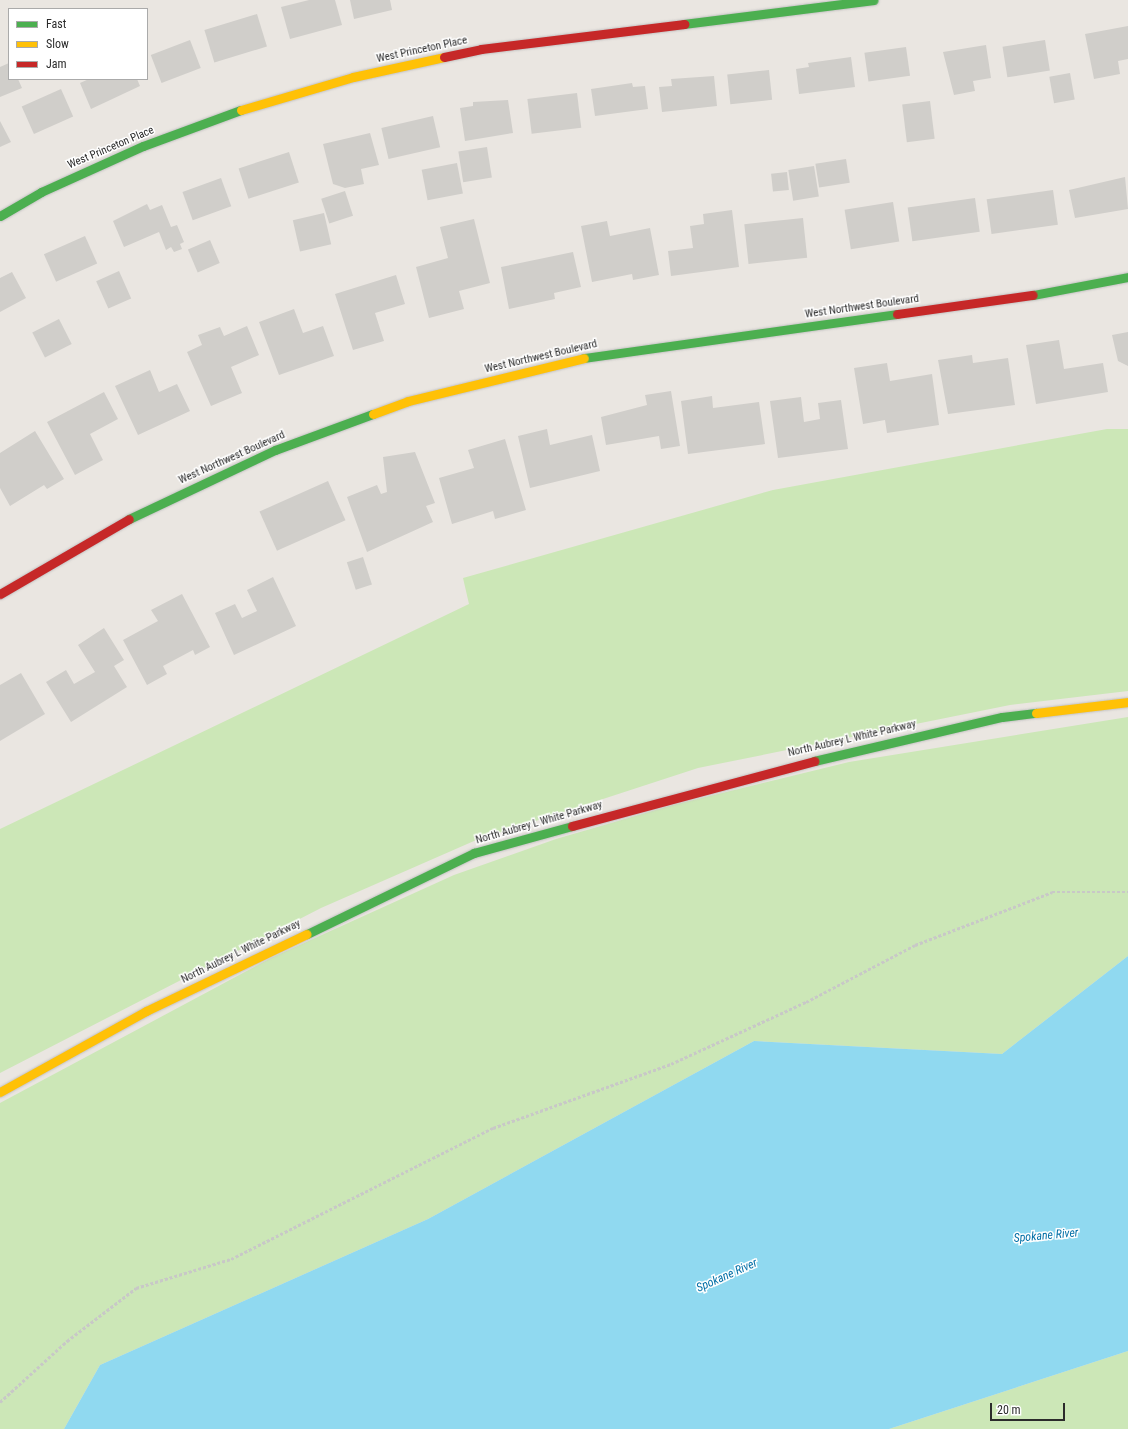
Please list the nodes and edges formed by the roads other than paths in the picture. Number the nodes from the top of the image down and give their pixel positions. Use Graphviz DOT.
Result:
graph roads {
  1 [pos="873,0"];
  2 [pos="0,216"];
  3 [pos="1128,277"];
  4 [pos="0,594"];
  5 [pos="1128,702"];
  6 [pos="0,1092"];
  1 -- 2 [label="street, West Princeton Place"];
  3 -- 4 [label="street, West Northwest Boulevard"];
  5 -- 6 [label="street, North Aubrey L White Parkway"];
}
